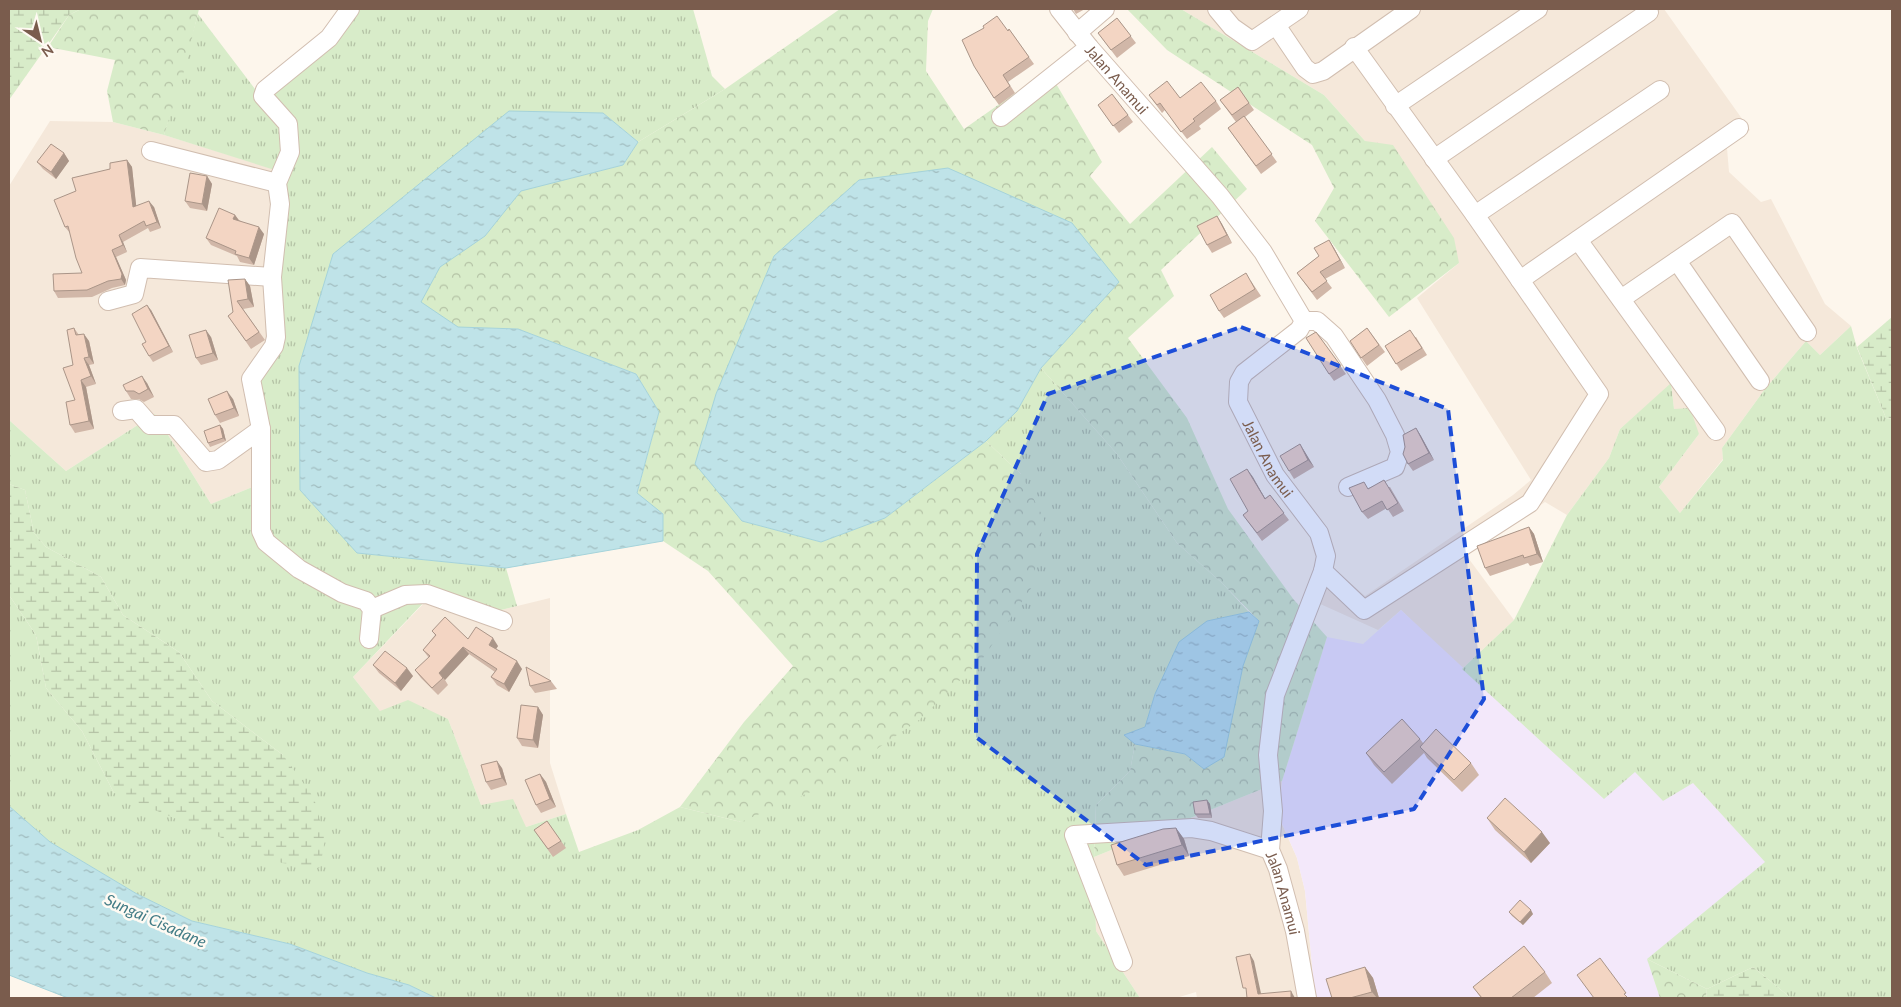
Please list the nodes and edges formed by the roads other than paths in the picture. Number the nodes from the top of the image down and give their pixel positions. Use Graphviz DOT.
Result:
graph roads {
  1 [pos="350,9"];
  2 [pos="1058,9"];
  3 [pos="1105,9"];
  4 [pos="1217,9"];
  5 [pos="1299,9"];
  6 [pos="1411,9"];
  7 [pos="1538,9"];
  8 [pos="1649,12"];
  9 [pos="1276,25"];
  10 [pos="1077,33"];
  11 [pos="1088,47"];
  12 [pos="1354,48"];
  13 [pos="1660,90"];
  14 [pos="1395,106"];
  15 [pos="1001,117"];
  16 [pos="1739,128"];
  17 [pos="151,151"];
  18 [pos="1434,159"];
  19 [pos="277,183"];
  20 [pos="1475,215"];
  21 [pos="1578,240"];
  22 [pos="1677,261"];
  23 [pos="272,277"];
  24 [pos="1520,280"];
  25 [pos="1621,299"];
  26 [pos="108,300"];
  27 [pos="1304,321"];
  28 [pos="1807,332"];
  29 [pos="1760,381"];
  30 [pos="122,411"];
  31 [pos="261,429"];
  32 [pos="1716,431"];
  33 [pos="1348,487"];
  34 [pos="1323,571"];
  35 [pos="372,609"];
  36 [pos="503,620"];
  37 [pos="369,639"];
  38 [pos="1270,850"];
  39 [pos="1124,962"];
  40 [pos="1307,998"];
  1 -- 19 [label="street"];
  2 -- 10 [label="street, Jalan Anamui"];
  3 -- 10 [label="street"];
  4 -- 9 [label="street"];
  5 -- 9 [label="street"];
  6 -- 12 [label="street"];
  7 -- 14 [label="street"];
  8 -- 18 [label="street"];
  9 -- 12 [label="street"];
  10 -- 11 [label="street, Jalan Anamui"];
  11 -- 15 [label="street"];
  11 -- 27 [label="street, Jalan Anamui"];
  12 -- 14 [label="street"];
  13 -- 20 [label="street"];
  14 -- 18 [label="street"];
  16 -- 21 [label="street"];
  17 -- 19 [label="street"];
  18 -- 20 [label="street"];
  19 -- 23 [label="street"];
  20 -- 24 [label="street"];
  21 -- 24 [label="street"];
  21 -- 25 [label="street"];
  22 -- 25 [label="street"];
  22 -- 28 [label="street"];
  22 -- 29 [label="street"];
  23 -- 26 [label="street"];
  23 -- 31 [label="street"];
  24 -- 34 [label="street"];
  25 -- 32 [label="street"];
  27 -- 33 [label="street"];
  27 -- 34 [label="street, Jalan Anamui"];
  30 -- 31 [label="street"];
  31 -- 35 [label="street"];
  34 -- 38 [label="street, Jalan Anamui"];
  35 -- 36 [label="street"];
  35 -- 37 [label="street"];
  38 -- 39 [label="street"];
  38 -- 40 [label="street, Jalan Anamui"];
}
